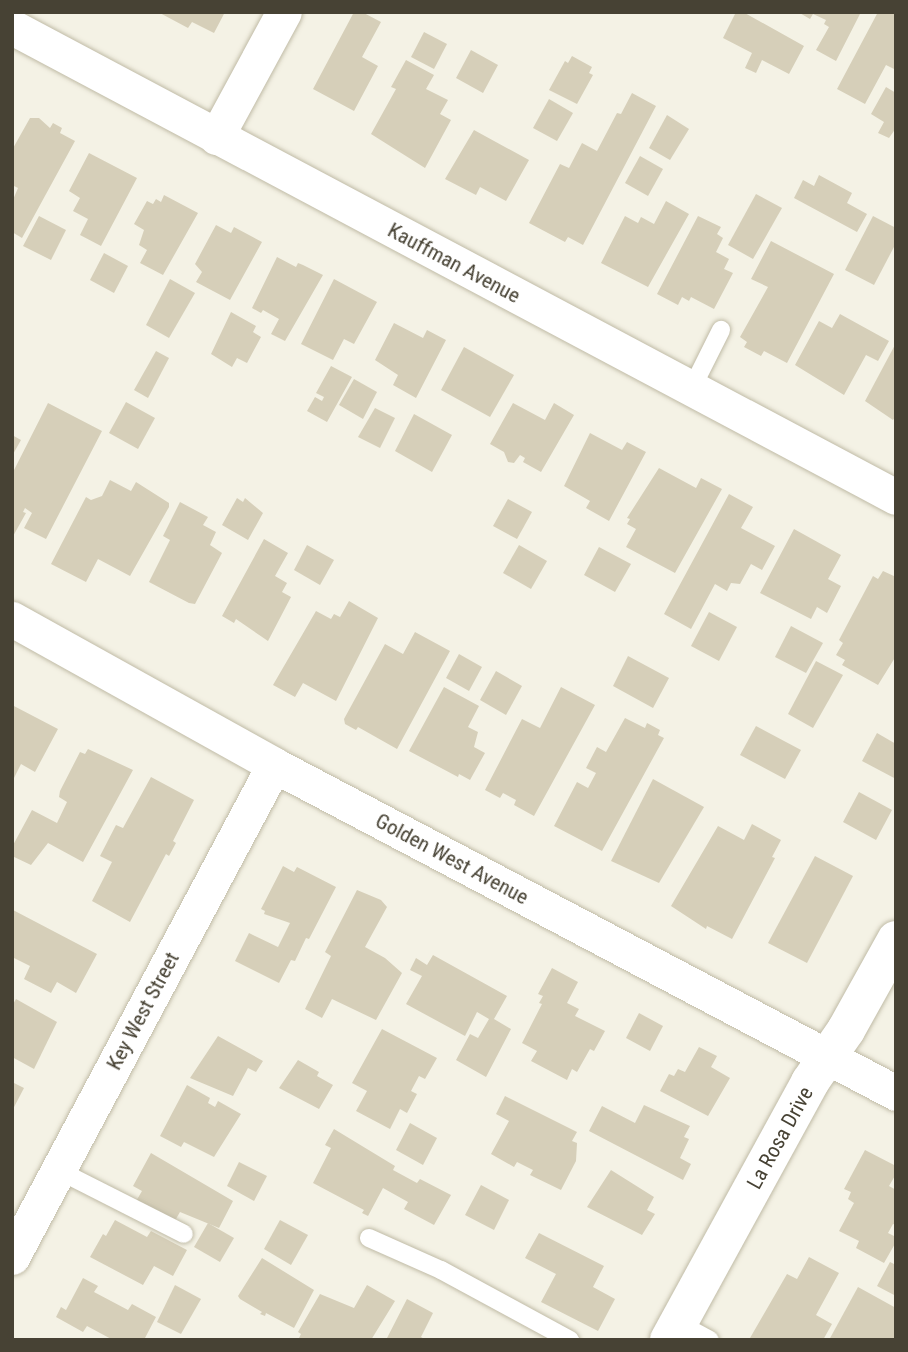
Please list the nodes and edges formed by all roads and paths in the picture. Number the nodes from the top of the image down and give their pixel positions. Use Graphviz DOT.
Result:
graph roads {
  1 [pos="284,12"];
  2 [pos="12,27"];
  3 [pos="216,138"];
  4 [pos="721,330"];
  5 [pos="692,388"];
  6 [pos="896,497"];
  7 [pos="12,619"];
  8 [pos="274,765"];
  9 [pos="896,940"];
  10 [pos="828,1058"];
  11 [pos="896,1093"];
  12 [pos="58,1170"];
  13 [pos="184,1234"];
  14 [pos="369,1238"];
  15 [pos="12,1256"];
  16 [pos="686,1334"];
  17 [pos="570,1340"];
  1 -- 3 [label="street"];
  2 -- 3 [label="street, Kauffman Avenue"];
  3 -- 5 [label="street, Kauffman Avenue"];
  4 -- 5 [label="lane"];
  5 -- 6 [label="street, Kauffman Avenue"];
  7 -- 8 [label="street, Golden West Avenue"];
  8 -- 10 [label="street, Golden West Avenue"];
  8 -- 12 [label="street, Key West Street"];
  9 -- 10 [label="street, La Rosa Drive"];
  10 -- 11 [label="street, Golden West Avenue"];
  10 -- 16 [label="street, La Rosa Drive"];
  12 -- 13 [label="lane"];
  12 -- 15 [label="street, Key West Street"];
  14 -- 17 [label="lane"];
}
